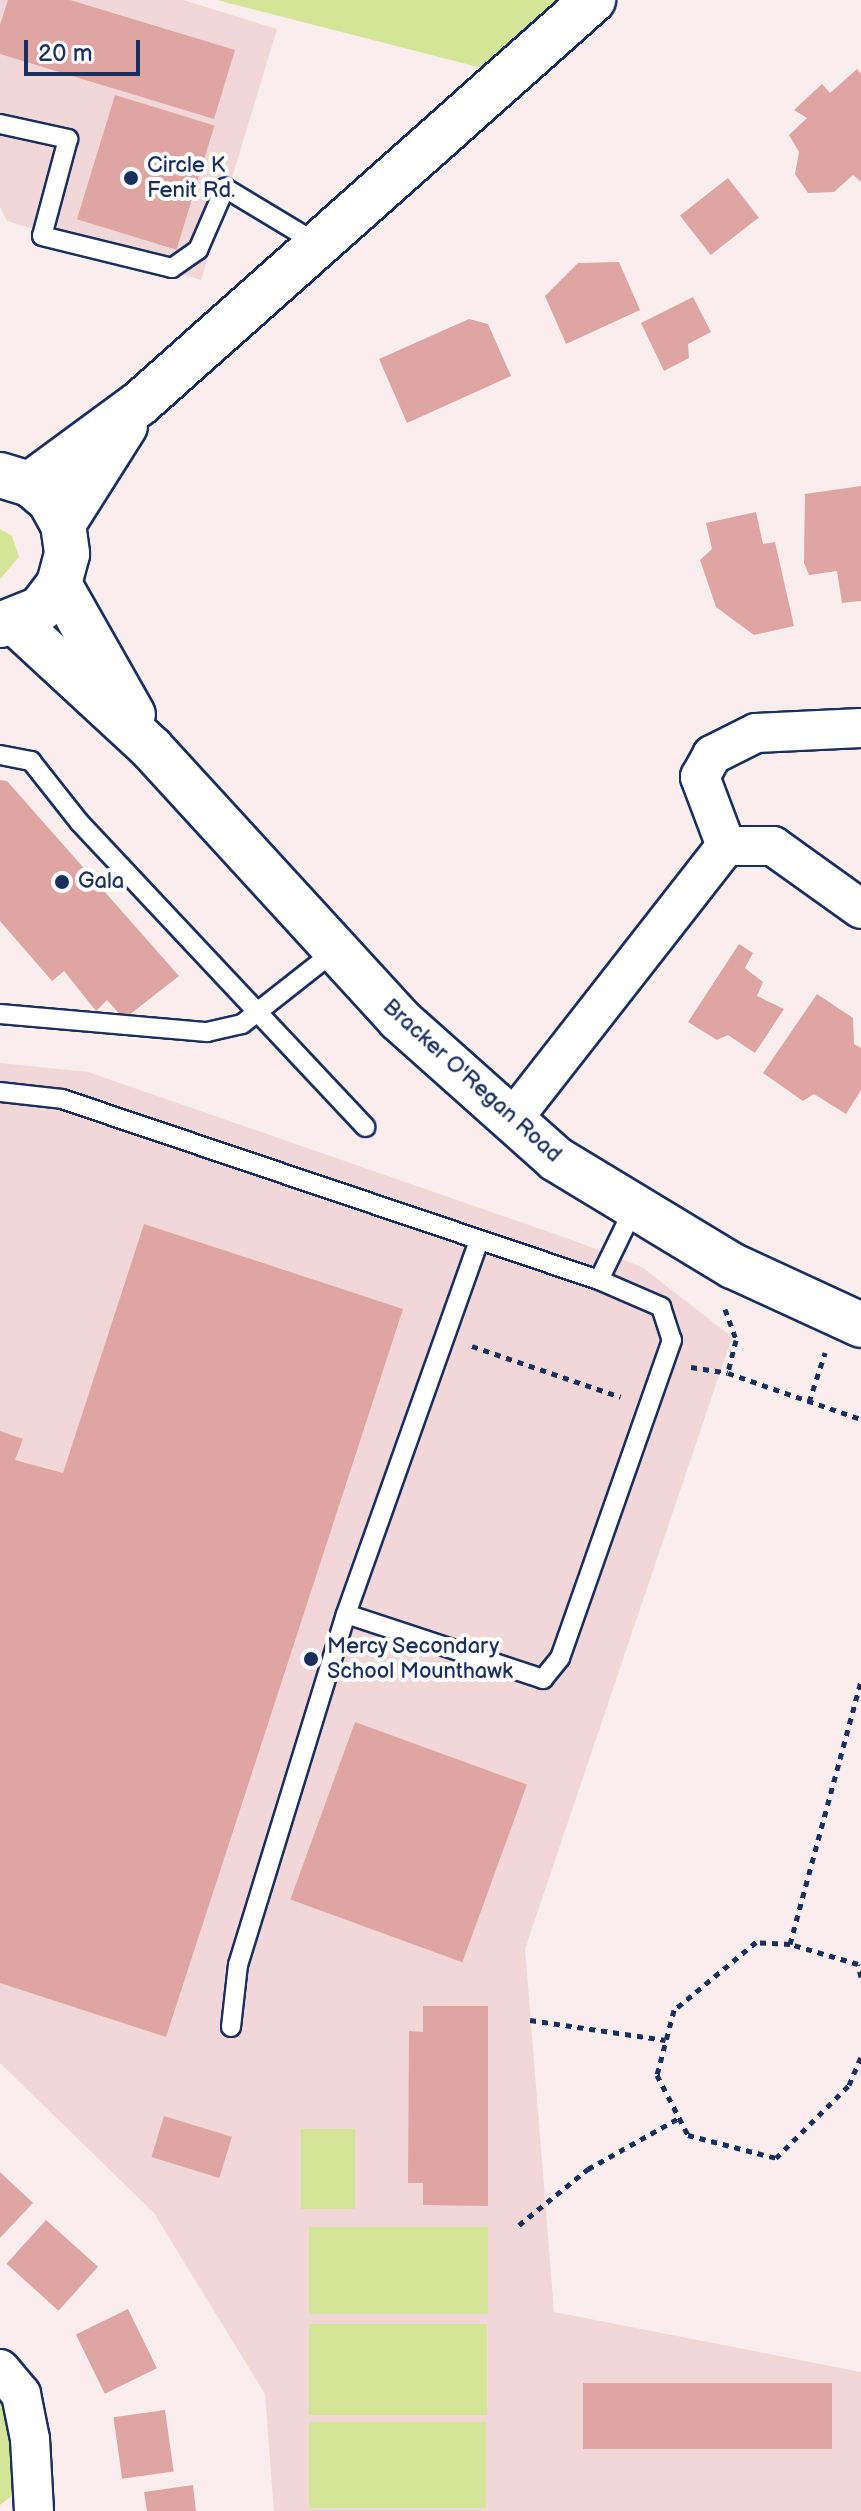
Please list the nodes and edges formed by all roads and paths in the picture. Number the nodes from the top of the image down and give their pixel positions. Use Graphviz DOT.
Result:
graph roads {
  1 [pos="593,0"];
  2 [pos="0,124"];
  3 [pos="318,244"];
  4 [pos="139,404"];
  5 [pos="15,480"];
  6 [pos="63,524"];
  7 [pos="59,584"];
  8 [pos="8,624"];
  9 [pos="861,728"];
  10 [pos="152,749"];
  11 [pos="0,755"];
  12 [pos="726,846"];
  13 [pos="861,909"];
  14 [pos="336,950"];
  15 [pos="257,1012"];
  16 [pos="0,1014"];
  17 [pos="0,1092"];
  18 [pos="511,1121"];
  19 [pos="365,1127"];
  20 [pos="633,1210"];
  21 [pos="479,1241"];
  22 [pos="599,1280"];
  23 [pos="724,1307"];
  24 [pos="845,1333"];
  25 [pos="463,1343"];
  26 [pos="721,1370"];
  27 [pos="728,1373"];
  28 [pos="633,1401"];
  29 [pos="809,1402"];
  30 [pos="861,1419"];
  31 [pos="346,1614"];
  32 [pos="861,1681"];
  33 [pos="790,1944"];
  34 [pos="861,1977"];
  35 [pos="530,2020"];
  36 [pos="231,2027"];
  37 [pos="666,2040"];
  38 [pos="861,2057"];
  39 [pos="679,2118"];
  40 [pos="519,2225"];
  41 [pos="0,2369"];
  42 [pos="34,2511"];
  1 -- 3 [label="main road"];
  2 -- 3 [label="lane"];
  3 -- 4 [label="main road"];
  4 -- 5 [label="main road"];
  4 -- 6 [label="main road"];
  5 -- 6 [label="main road"];
  6 -- 7 [label="main road"];
  7 -- 8 [label="main road"];
  7 -- 10 [label="main road"];
  8 -- 10 [label="main road"];
  9 -- 12 [label="street"];
  10 -- 14 [label="main road, Bracker O'Regan Road"];
  11 -- 15 [label="lane"];
  12 -- 13 [label="street"];
  12 -- 18 [label="street"];
  14 -- 15 [label="lane"];
  14 -- 18 [label="main road, Bracker O'Regan Road"];
  15 -- 16 [label="lane"];
  15 -- 19 [label="lane"];
  17 -- 21 [label="lane"];
  18 -- 20 [label="main road, Bracker O'Regan Road"];
  20 -- 22 [label="lane"];
  20 -- 24 [label="main road, Bracker O'Regan Road"];
  21 -- 22 [label="lane"];
  21 -- 31 [label="lane"];
  22 -- 31 [label="lane"];
  23 -- 27 [label="path"];
  24 -- 29 [label="path"];
  25 -- 28 [label="path"];
  26 -- 27 [label="path"];
  27 -- 29 [label="path"];
  29 -- 30 [label="path"];
  31 -- 36 [label="lane"];
  32 -- 33 [label="path"];
  33 -- 34 [label="path"];
  33 -- 37 [label="path"];
  35 -- 37 [label="path"];
  37 -- 39 [label="path"];
  38 -- 39 [label="path"];
  39 -- 40 [label="path"];
  41 -- 42 [label="street"];
}
